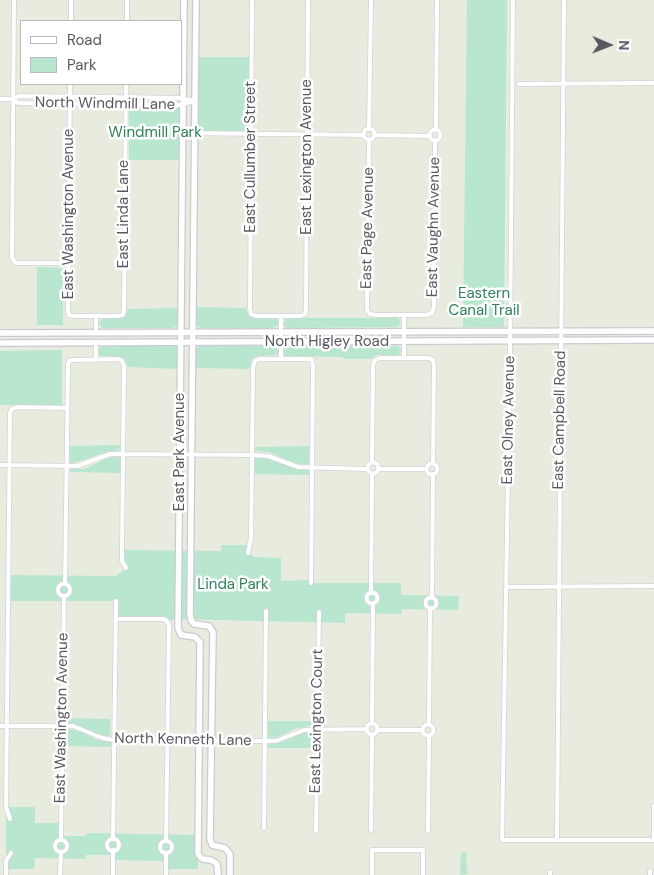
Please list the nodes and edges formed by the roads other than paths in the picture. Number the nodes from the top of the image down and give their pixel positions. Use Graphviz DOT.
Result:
graph roads {
  1 [pos="14,0"];
  2 [pos="71,0"];
  3 [pos="127,0"];
  4 [pos="184,0"];
  5 [pos="196,0"];
  6 [pos="252,0"];
  7 [pos="308,0"];
  8 [pos="371,0"];
  9 [pos="437,0"];
  10 [pos="513,0"];
  11 [pos="564,0"];
  12 [pos="71,20"];
  13 [pos="126,20"];
  14 [pos="654,83"];
  15 [pos="519,84"];
  16 [pos="564,84"];
  17 [pos="70,85"];
  18 [pos="126,85"];
  19 [pos="70,97"];
  20 [pos="126,98"];
  21 [pos="183,98"];
  22 [pos="0,99"];
  23 [pos="13,99"];
  24 [pos="195,101"];
  25 [pos="70,103"];
  26 [pos="126,104"];
  27 [pos="183,105"];
  28 [pos="369,129"];
  29 [pos="436,130"];
  30 [pos="183,133"];
  31 [pos="194,133"];
  32 [pos="250,134"];
  33 [pos="307,134"];
  34 [pos="364,134"];
  35 [pos="375,135"];
  36 [pos="430,136"];
  37 [pos="369,140"];
  38 [pos="435,141"];
  39 [pos="68,263"];
  40 [pos="404,315"];
  41 [pos="96,316"];
  42 [pos="281,316"];
  43 [pos="404,331"];
  44 [pos="510,331"];
  45 [pos="561,331"];
  46 [pos="654,331"];
  47 [pos="281,332"];
  48 [pos="0,333"];
  49 [pos="96,333"];
  50 [pos="180,333"];
  51 [pos="193,333"];
  52 [pos="654,340"];
  53 [pos="404,341"];
  54 [pos="561,341"];
  55 [pos="181,342"];
  56 [pos="192,342"];
  57 [pos="281,342"];
  58 [pos="510,342"];
  59 [pos="0,343"];
  60 [pos="96,343"];
  61 [pos="404,358"];
  62 [pos="280,359"];
  63 [pos="96,360"];
  64 [pos="67,408"];
  65 [pos="123,454"];
  66 [pos="180,454"];
  67 [pos="192,454"];
  68 [pos="252,455"];
  69 [pos="372,462"];
  70 [pos="433,463"];
  71 [pos="0,465"];
  72 [pos="10,465"];
  73 [pos="67,466"];
  74 [pos="312,468"];
  75 [pos="367,469"];
  76 [pos="378,469"];
  77 [pos="427,469"];
  78 [pos="372,474"];
  79 [pos="433,474"];
  80 [pos="248,552"];
  81 [pos="126,568"];
  82 [pos="311,583"];
  83 [pos="65,584"];
  84 [pos="654,586"];
  85 [pos="506,587"];
  86 [pos="558,588"];
  87 [pos="371,593"];
  88 [pos="64,596"];
  89 [pos="432,597"];
  90 [pos="116,601"];
  91 [pos="373,604"];
  92 [pos="430,608"];
  93 [pos="266,611"];
  94 [pos="319,612"];
  95 [pos="116,619"];
  96 [pos="372,724"];
  97 [pos="429,724"];
  98 [pos="0,726"];
  99 [pos="7,726"];
  100 [pos="62,726"];
  101 [pos="317,729"];
  102 [pos="367,729"];
  103 [pos="378,730"];
  104 [pos="423,730"];
  105 [pos="372,735"];
  106 [pos="429,735"];
  107 [pos="114,740"];
  108 [pos="167,740"];
  109 [pos="199,740"];
  110 [pos="211,740"];
  111 [pos="265,741"];
  112 [pos="654,806"];
  113 [pos="10,818"];
  114 [pos="264,828"];
  115 [pos="316,830"];
  116 [pos="371,830"];
  117 [pos="428,831"];
  118 [pos="113,838"];
  119 [pos="61,840"];
  120 [pos="557,840"];
  121 [pos="654,840"];
  122 [pos="166,841"];
  123 [pos="113,850"];
  124 [pos="60,852"];
  125 [pos="11,853"];
  126 [pos="166,854"];
  127 [pos="6,875"];
  128 [pos="60,875"];
  129 [pos="113,875"];
  130 [pos="166,875"];
  131 [pos="218,875"];
  132 [pos="230,875"];
  133 [pos="372,875"];
  134 [pos="423,875"];
  1 -- 23 [label="street"];
  2 -- 12 [label="street"];
  3 -- 13 [label="street"];
  4 -- 21 [label="street, East Park Avenue"];
  5 -- 24 [label="street, East Park Avenue"];
  6 -- 32 [label="street, East Cullumber Street"];
  7 -- 33 [label="street, East Lexington Avenue"];
  8 -- 28 [label="street"];
  9 -- 29 [label="street, East Vaughn Avenue"];
  10 -- 44 [label="street, East Olney Avenue"];
  11 -- 16 [label="street, East Campbell Road"];
  14 -- 16 [label="street"];
  15 -- 16 [label="street"];
  16 -- 45 [label="street, East Campbell Road"];
  17 -- 19 [label="street, East Washington Avenue"];
  18 -- 20 [label="street, East Linda Lane"];
  19 -- 20 [label="street, North Windmill Lane"];
  19 -- 23 [label="street, North Windmill Lane"];
  19 -- 25 [label="street, East Washington Avenue"];
  20 -- 21 [label="street, North Windmill Lane"];
  20 -- 26 [label="street, East Linda Lane"];
  21 -- 24 [label="street, North Windmill Lane"];
  21 -- 27 [label="street, East Park Avenue"];
  22 -- 23 [label="street, North Windmill Lane"];
  23 -- 25 [label="street, North Windmill Lane"];
  23 -- 39 [label="street"];
  24 -- 27 [label="street, North Windmill Lane"];
  24 -- 31 [label="street, East Park Avenue"];
  25 -- 26 [label="street, North Windmill Lane"];
  25 -- 39 [label="street, East Washington Avenue"];
  26 -- 27 [label="street, North Windmill Lane"];
  26 -- 41 [label="street, East Linda Lane"];
  27 -- 30 [label="street, East Park Avenue"];
  28 -- 34 [label="street"];
  28 -- 35 [label="street"];
  29 -- 36 [label="street, East Vaughn Avenue"];
  29 -- 38 [label="street, East Vaughn Avenue"];
  30 -- 31 [label="street, North Windmill Lane"];
  30 -- 50 [label="street, East Park Avenue"];
  31 -- 32 [label="street, North Windmill Lane"];
  31 -- 51 [label="street, East Park Avenue"];
  32 -- 33 [label="street, North Windmill Lane"];
  32 -- 42 [label="street, East Cullumber Street"];
  33 -- 34 [label="street, North Windmill Lane"];
  33 -- 42 [label="street, East Lexington Avenue"];
  34 -- 37 [label="street"];
  35 -- 36 [label="street"];
  35 -- 37 [label="street"];
  36 -- 38 [label="street, East Vaughn Avenue"];
  37 -- 40 [label="street, East Page Avenue"];
  38 -- 40 [label="street, East Vaughn Avenue"];
  39 -- 41 [label="street, East Washington Avenue"];
  40 -- 43 [label="street"];
  41 -- 49 [label="street"];
  42 -- 47 [label="street"];
  43 -- 44 [label="street, North Higley Road"];
  43 -- 47 [label="street, North Higley Road"];
  43 -- 53 [label="street"];
  44 -- 45 [label="street, North Higley Road"];
  44 -- 58 [label="street, East Olney Avenue"];
  45 -- 46 [label="street, North Higley Road"];
  45 -- 54 [label="street, East Campbell Road"];
  47 -- 51 [label="street, North Higley Road"];
  47 -- 57 [label="street"];
  48 -- 49 [label="street, North Higley Road"];
  49 -- 50 [label="street, North Higley Road"];
  50 -- 51 [label="street, North Higley Road"];
  50 -- 55 [label="street, East Park Avenue"];
  51 -- 56 [label="street, East Park Avenue"];
  52 -- 54 [label="street, North Higley Road"];
  53 -- 57 [label="street, North Higley Road"];
  53 -- 58 [label="street, North Higley Road"];
  53 -- 61 [label="street"];
  54 -- 58 [label="street, North Higley Road"];
  54 -- 86 [label="street, East Campbell Road"];
  55 -- 56 [label="street, North Higley Road"];
  55 -- 60 [label="street, North Higley Road"];
  55 -- 66 [label="street, East Park Avenue"];
  56 -- 57 [label="street, North Higley Road"];
  56 -- 67 [label="street, East Park Avenue"];
  57 -- 62 [label="street"];
  58 -- 85 [label="street, East Olney Avenue"];
  59 -- 60 [label="street, North Higley Road"];
  60 -- 63 [label="street"];
  61 -- 69 [label="street"];
  61 -- 70 [label="street"];
  62 -- 68 [label="street"];
  62 -- 74 [label="street"];
  63 -- 64 [label="street, East Washington Avenue"];
  63 -- 65 [label="street"];
  64 -- 72 [label="street"];
  64 -- 73 [label="street, East Washington Avenue"];
  65 -- 66 [label="street"];
  65 -- 73 [label="street"];
  65 -- 81 [label="street"];
  66 -- 67 [label="street"];
  66 -- 109 [label="street, East Park Avenue"];
  67 -- 68 [label="street"];
  67 -- 110 [label="street, East Park Avenue"];
  68 -- 74 [label="street"];
  68 -- 80 [label="street"];
  69 -- 75 [label="street"];
  69 -- 76 [label="street"];
  70 -- 77 [label="street"];
  70 -- 79 [label="street"];
  71 -- 72 [label="street"];
  72 -- 73 [label="street"];
  72 -- 99 [label="street"];
  73 -- 83 [label="street, East Washington Avenue"];
  74 -- 75 [label="street"];
  74 -- 82 [label="street"];
  75 -- 78 [label="street"];
  76 -- 77 [label="street"];
  76 -- 78 [label="street"];
  77 -- 79 [label="street"];
  78 -- 87 [label="street"];
  79 -- 89 [label="street"];
  83 -- 88 [label="street, East Washington Avenue"];
  83 -- 88 [label="street, East Washington Avenue"];
  84 -- 86 [label="street"];
  85 -- 86 [label="street"];
  85 -- 120 [label="street, East Olney Avenue"];
  86 -- 120 [label="street, East Campbell Road"];
  87 -- 91 [label="street"];
  87 -- 91 [label="street"];
  88 -- 100 [label="street, East Washington Avenue"];
  89 -- 92 [label="street"];
  89 -- 92 [label="street"];
  90 -- 95 [label="street"];
  91 -- 96 [label="street"];
  92 -- 97 [label="street"];
  93 -- 111 [label="street"];
  94 -- 101 [label="street, East Lexington Court"];
  95 -- 107 [label="street"];
  95 -- 108 [label="street"];
  96 -- 102 [label="street"];
  96 -- 103 [label="street"];
  97 -- 104 [label="street"];
  97 -- 106 [label="street"];
  98 -- 99 [label="street, North Kenneth Lane"];
  99 -- 100 [label="street, North Kenneth Lane"];
  99 -- 113 [label="street"];
  100 -- 107 [label="street, North Kenneth Lane"];
  100 -- 119 [label="street, East Washington Avenue"];
  101 -- 102 [label="street, North Kenneth Lane"];
  101 -- 111 [label="street, North Kenneth Lane"];
  101 -- 115 [label="street, East Lexington Court"];
  102 -- 105 [label="street"];
  103 -- 104 [label="street"];
  103 -- 105 [label="street"];
  104 -- 106 [label="street"];
  105 -- 116 [label="street"];
  106 -- 117 [label="street"];
  107 -- 108 [label="street, North Kenneth Lane"];
  107 -- 118 [label="street"];
  108 -- 109 [label="street, North Kenneth Lane"];
  108 -- 122 [label="street"];
  109 -- 110 [label="street, North Kenneth Lane"];
  109 -- 131 [label="street, East Park Avenue"];
  110 -- 111 [label="street, North Kenneth Lane"];
  110 -- 132 [label="street, East Park Avenue"];
  111 -- 114 [label="street"];
  112 -- 121 [label="street"];
  118 -- 123 [label="street"];
  118 -- 123 [label="street"];
  119 -- 124 [label="street, East Washington Avenue"];
  119 -- 124 [label="street, East Washington Avenue"];
  120 -- 121 [label="street"];
  122 -- 126 [label="street"];
  122 -- 126 [label="street"];
  123 -- 129 [label="street"];
  124 -- 128 [label="street, East Washington Avenue"];
  125 -- 127 [label="street"];
  126 -- 130 [label="street"];
  133 -- 134 [label="street"];
}
